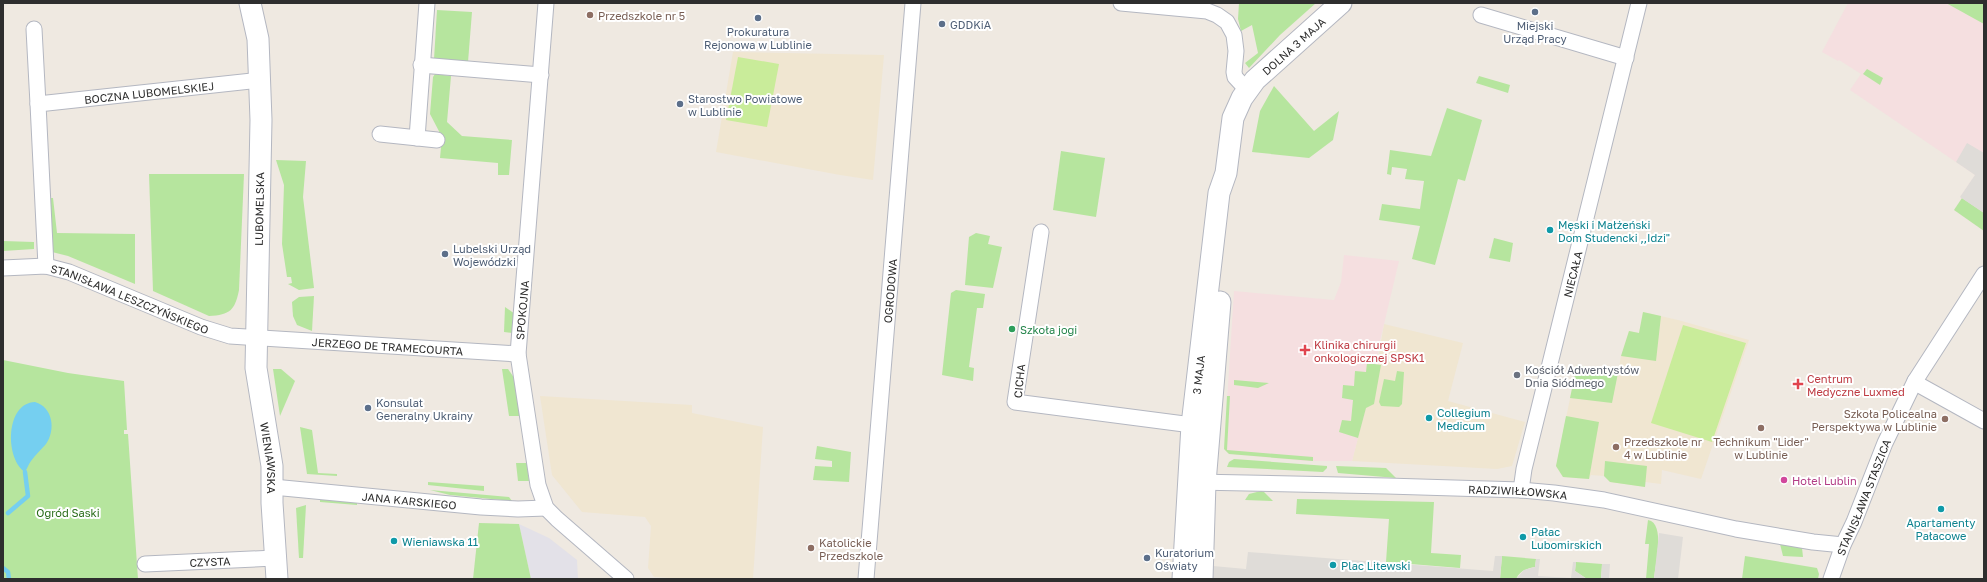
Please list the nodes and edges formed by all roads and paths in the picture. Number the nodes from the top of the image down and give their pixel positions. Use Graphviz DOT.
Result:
graph roads {
  1 [pos="240,3"];
  2 [pos="250,3"];
  3 [pos="427,3"];
  4 [pos="546,3"];
  5 [pos="913,3"];
  6 [pos="1121,3"];
  7 [pos="1341,3"];
  8 [pos="1639,3"];
  9 [pos="1481,15"];
  10 [pos="34,29"];
  11 [pos="1626,58"];
  12 [pos="422,65"];
  13 [pos="541,75"];
  14 [pos="260,80"];
  15 [pos="1247,90"];
  16 [pos="38,104"];
  17 [pos="380,134"];
  18 [pos="417,138"];
  19 [pos="437,140"];
  20 [pos="1226,173"];
  21 [pos="1041,232"];
  22 [pos="46,266"];
  23 [pos="3,268"];
  24 [pos="1984,274"];
  25 [pos="256,337"];
  26 [pos="518,354"];
  27 [pos="1915,381"];
  28 [pos="1984,421"];
  29 [pos="1192,425"];
  30 [pos="1196,482"];
  31 [pos="273,487"];
  32 [pos="1521,490"];
  33 [pos="546,508"];
  34 [pos="1843,545"];
  35 [pos="275,558"];
  36 [pos="145,564"];
  37 [pos="277,579"];
  38 [pos="626,579"];
  39 [pos="866,579"];
  40 [pos="1183,579"];
  41 [pos="1202,579"];
  42 [pos="1831,579"];
  1 -- 14 [label="street, LUBOMELSKA"];
  2 -- 14 [label="street, LUBOMELSKA"];
  3 -- 12 [label="street"];
  4 -- 13 [label="street, SPOKOJNA"];
  5 -- 39 [label="street, OGRODOWA"];
  6 -- 15 [label="street"];
  7 -- 15 [label="street, DOLNA 3 MAJA"];
  8 -- 11 [label="street, NIECAŁA"];
  9 -- 11 [label="street"];
  10 -- 16 [label="street"];
  11 -- 32 [label="street, NIECAŁA"];
  12 -- 13 [label="street"];
  12 -- 18 [label="street"];
  13 -- 26 [label="street, SPOKOJNA"];
  14 -- 16 [label="street, BOCZNA LUBOMELSKIEJ"];
  14 -- 25 [label="street, LUBOMELSKA"];
  15 -- 20 [label="street, 3 MAJA"];
  16 -- 22 [label="street"];
  17 -- 18 [label="street"];
  18 -- 19 [label="street"];
  20 -- 29 [label="street, 3 MAJA"];
  20 -- 30 [label="street, 3 MAJA"];
  21 -- 29 [label="street, CICHA"];
  22 -- 23 [label="street, STANISŁAWA LESZCZYŃSKIEGO"];
  22 -- 25 [label="street, STANISŁAWA LESZCZYŃSKIEGO"];
  24 -- 27 [label="street, STANISŁAWA STASZICA"];
  25 -- 26 [label="street, JERZEGO DE TRAMECOURTA"];
  25 -- 31 [label="street, WIENIAWSKA"];
  26 -- 33 [label="street, SPOKOJNA"];
  27 -- 28 [label="street"];
  27 -- 34 [label="street, STANISŁAWA STASZICA"];
  29 -- 30 [label="street, 3 MAJA"];
  30 -- 32 [label="street, RADZIWIŁŁOWSKA"];
  30 -- 40 [label="street, 3 MAJA"];
  30 -- 41 [label="street, 3 MAJA"];
  31 -- 33 [label="street, JANA KARSKIEGO"];
  31 -- 35 [label="street, WIENIAWSKA"];
  32 -- 34 [label="street, RADZIWIŁŁOWSKA"];
  33 -- 38 [label="street, SPOKOJNA"];
  34 -- 42 [label="street, STANISŁAWA STASZICA"];
  35 -- 36 [label="street, CZYSTA"];
  35 -- 37 [label="street, WIENIAWSKA"];
}
